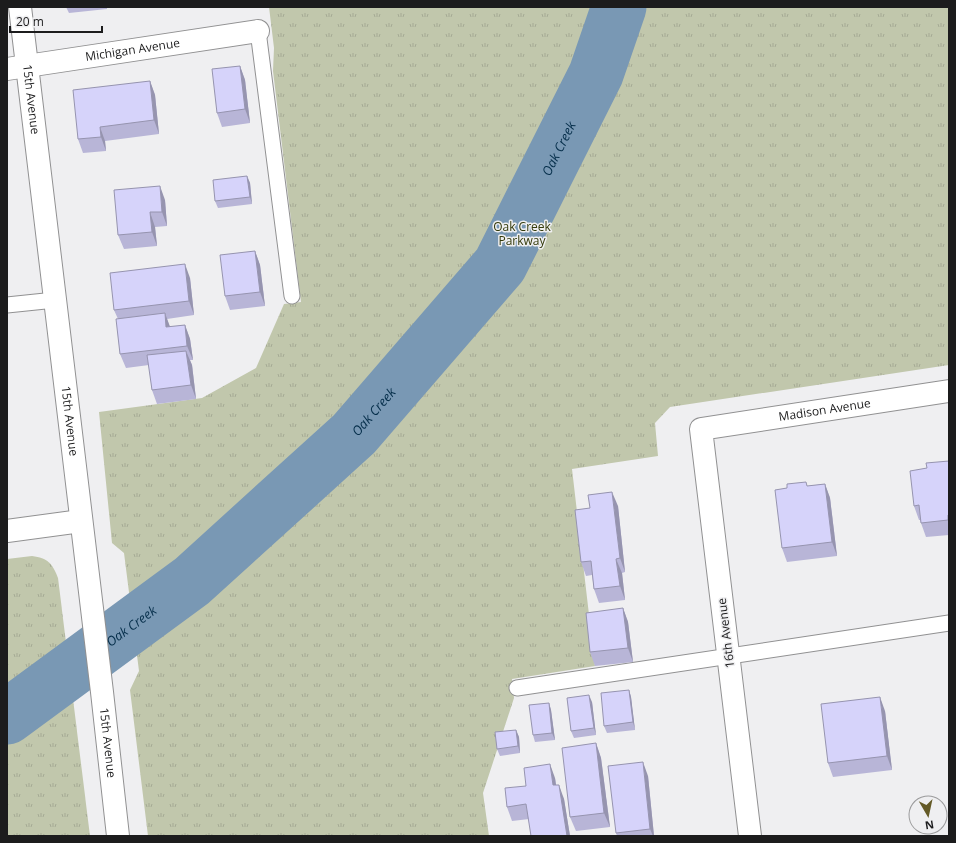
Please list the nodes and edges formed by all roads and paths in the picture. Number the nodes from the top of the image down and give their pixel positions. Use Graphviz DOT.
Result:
graph roads {
  1 [pos="20,7"];
  2 [pos="258,31"];
  3 [pos="17,68"];
  4 [pos="292,296"];
  5 [pos="55,300"];
  6 [pos="7,305"];
  7 [pos="949,390"];
  8 [pos="701,429"];
  9 [pos="81,521"];
  10 [pos="7,531"];
  11 [pos="949,623"];
  12 [pos="729,657"];
  13 [pos="517,688"];
  14 [pos="118,836"];
  15 [pos="750,836"];
  1 -- 3 [label="street, 15th Avenue"];
  2 -- 3 [label="street, Michigan Avenue"];
  2 -- 4 [label="lane"];
  3 -- 5 [label="street, 15th Avenue"];
  5 -- 6 [label="lane"];
  5 -- 9 [label="street, 15th Avenue"];
  7 -- 8 [label="street, Madison Avenue"];
  8 -- 12 [label="street, 16th Avenue"];
  9 -- 10 [label="street"];
  9 -- 14 [label="street, 15th Avenue"];
  11 -- 12 [label="lane"];
  12 -- 13 [label="lane"];
  12 -- 15 [label="street, 16th Avenue"];
}
